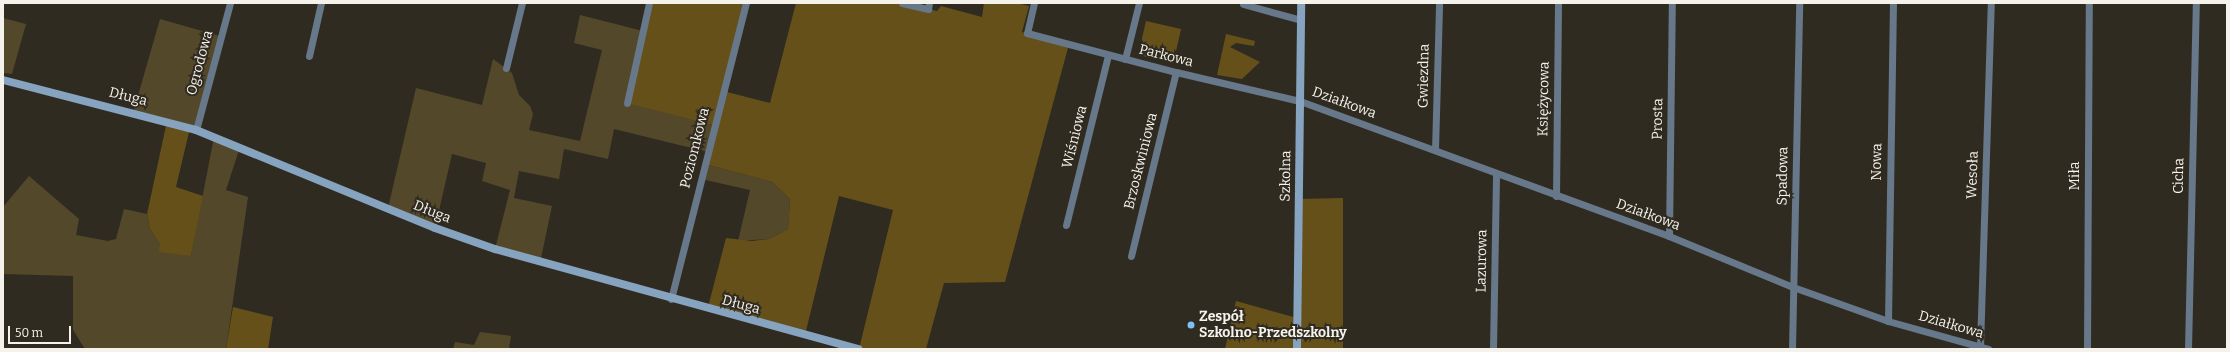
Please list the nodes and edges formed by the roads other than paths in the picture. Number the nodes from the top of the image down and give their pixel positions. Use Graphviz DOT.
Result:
graph roads {
  1 [pos="230,3"];
  2 [pos="321,3"];
  3 [pos="522,3"];
  4 [pos="649,3"];
  5 [pos="746,3"];
  6 [pos="902,3"];
  7 [pos="1034,3"];
  8 [pos="1139,3"];
  9 [pos="1301,3"];
  10 [pos="1439,3"];
  11 [pos="1558,3"];
  12 [pos="1672,3"];
  13 [pos="1799,3"];
  14 [pos="1893,3"];
  15 [pos="1991,3"];
  16 [pos="2089,3"];
  17 [pos="2196,3"];
  18 [pos="1243,4"];
  19 [pos="928,6"];
  20 [pos="1301,20"];
  21 [pos="1108,54"];
  22 [pos="309,56"];
  23 [pos="1124,59"];
  24 [pos="506,68"];
  25 [pos="1176,72"];
  26 [pos="3,80"];
  27 [pos="1300,101"];
  28 [pos="627,103"];
  29 [pos="196,130"];
  30 [pos="1435,150"];
  31 [pos="1496,174"];
  32 [pos="1556,196"];
  33 [pos="1066,225"];
  34 [pos="1669,236"];
  35 [pos="1131,256"];
  36 [pos="1793,287"];
  37 [pos="671,299"];
  38 [pos="1888,321"];
  39 [pos="1980,347"];
  40 [pos="858,349"];
  41 [pos="1297,349"];
  42 [pos="1493,349"];
  43 [pos="1792,349"];
  44 [pos="1988,349"];
  45 [pos="2086,349"];
  46 [pos="2188,349"];
  1 -- 29 [label="street, Ogrodowa"];
  2 -- 22 [label="street"];
  3 -- 24 [label="street"];
  4 -- 28 [label="street"];
  5 -- 37 [label="street, Poziomkowa"];
  6 -- 19 [label="street"];
  7 -- 21 [label="street, Parkowa"];
  8 -- 23 [label="street"];
  9 -- 20 [label="street, Szkolna"];
  10 -- 30 [label="street, Gwiezdna"];
  11 -- 32 [label="street, Księżycowa"];
  12 -- 34 [label="street, Prosta"];
  13 -- 36 [label="street, Spadowa"];
  14 -- 38 [label="street, Nowa"];
  15 -- 39 [label="street, Wesoła"];
  16 -- 45 [label="street, Miła"];
  17 -- 46 [label="street, Cicha"];
  18 -- 20 [label="street"];
  20 -- 27 [label="street, Szkolna"];
  21 -- 23 [label="street, Parkowa"];
  21 -- 33 [label="street, Wiśniowa"];
  23 -- 25 [label="street, Parkowa"];
  25 -- 27 [label="street, Parkowa"];
  25 -- 35 [label="street, Brzoskwiniowa"];
  26 -- 29 [label="street, Długa"];
  27 -- 30 [label="street, Działkowa"];
  27 -- 41 [label="street, Szkolna"];
  29 -- 37 [label="street, Długa"];
  30 -- 31 [label="street, Działkowa"];
  31 -- 32 [label="street, Działkowa"];
  31 -- 42 [label="street, Lazurowa"];
  32 -- 34 [label="street, Działkowa"];
  34 -- 36 [label="street, Działkowa"];
  36 -- 38 [label="street, Działkowa"];
  36 -- 43 [label="street, Spadowa"];
  37 -- 40 [label="street, Długa"];
  38 -- 39 [label="street, Działkowa"];
  39 -- 44 [label="street, Działkowa"];
}
